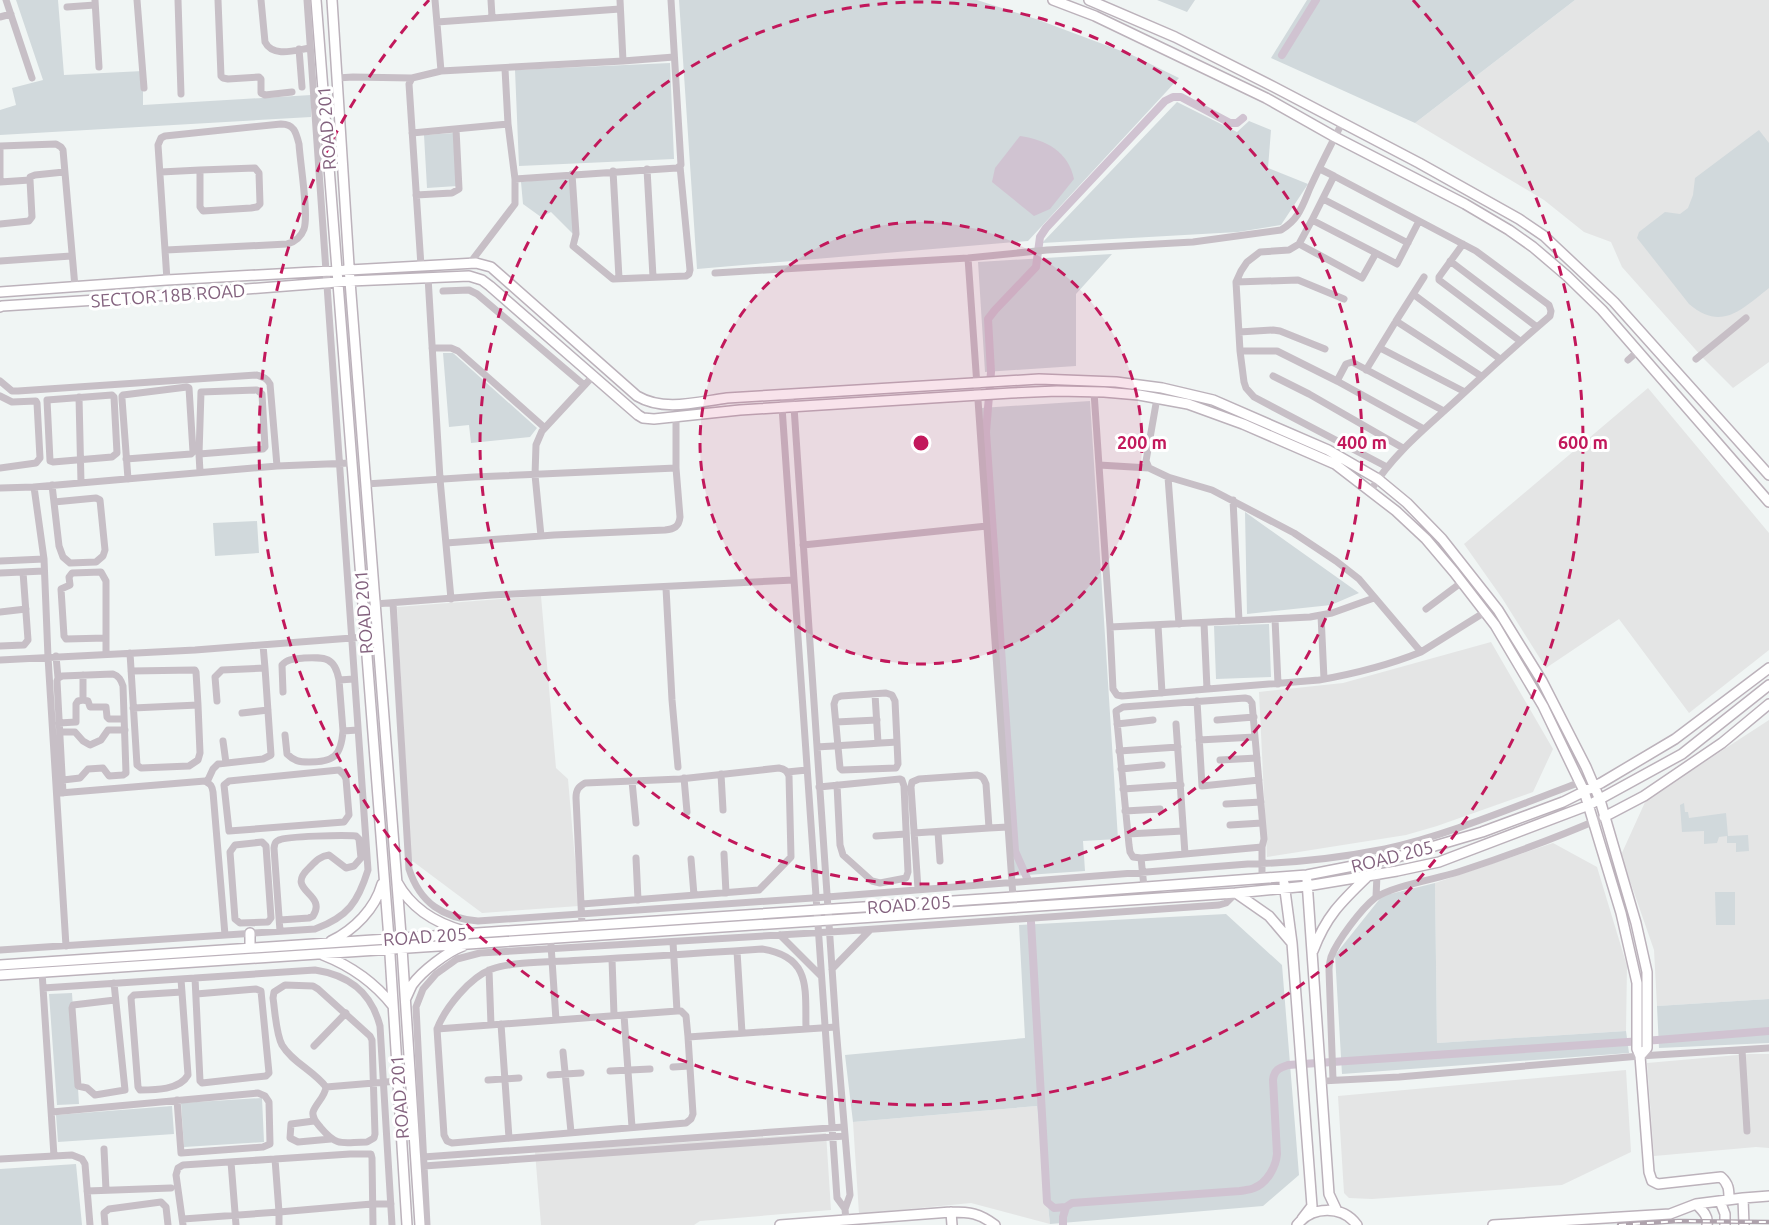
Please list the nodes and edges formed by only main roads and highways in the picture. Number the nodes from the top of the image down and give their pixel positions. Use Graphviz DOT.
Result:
graph roads {
  1 [pos="316,0"];
  2 [pos="332,0"];
  3 [pos="1053,0"];
  4 [pos="1089,0"];
  5 [pos="349,270"];
  6 [pos="331,271"];
  7 [pos="350,281"];
  8 [pos="337,283"];
  9 [pos="0,292"];
  10 [pos="0,307"];
  11 [pos="1769,475"];
  12 [pos="1769,502"];
  13 [pos="1769,668"];
  14 [pos="1769,685"];
  15 [pos="1769,705"];
  16 [pos="1594,786"];
  17 [pos="1582,787"];
  18 [pos="1600,800"];
  19 [pos="1589,805"];
  20 [pos="1604,817"];
  21 [pos="1306,875"];
  22 [pos="1372,876"];
  23 [pos="1284,877"];
  24 [pos="384,879"];
  25 [pos="396,879"];
  26 [pos="1307,886"];
  27 [pos="1284,888"];
  28 [pos="1236,893"];
  29 [pos="250,933"];
  30 [pos="472,933"];
  31 [pos="326,943"];
  32 [pos="401,943"];
  33 [pos="1292,943"];
  34 [pos="389,944"];
  35 [pos="471,944"];
  36 [pos="250,948"];
  37 [pos="319,954"];
  38 [pos="1312,954"];
  39 [pos="0,965"];
  40 [pos="0,975"];
  41 [pos="405,999"];
  42 [pos="393,1006"];
  43 [pos="1641,1051"];
  44 [pos="1769,1196"];
  45 [pos="1743,1198"];
  46 [pos="1725,1200"];
  47 [pos="1696,1204"];
  48 [pos="1337,1211"];
  49 [pos="951,1212"];
  50 [pos="1299,1222"];
  51 [pos="1356,1223"];
  52 [pos="407,1225"];
  53 [pos="420,1225"];
  54 [pos="780,1225"];
  55 [pos="952,1225"];
  56 [pos="995,1225"];
  57 [pos="1367,1225"];
  58 [pos="1493,1225"];
  59 [pos="1707,1225"];
  60 [pos="1725,1225"];
  61 [pos="1744,1225"];
  1 -- 6 [label="main road, ROAD 201"];
  2 -- 5 [label="main road, ROAD 201"];
  3 -- 12 [label="main road"];
  4 -- 11 [label="main road"];
  5 -- 6 [label="main road, SECTOR 18B ROAD"];
  5 -- 7 [label="main road, ROAD 201"];
  5 -- 16 [label="main road, SECTOR 18B ROAD"];
  6 -- 8 [label="main road, ROAD 201"];
  6 -- 9 [label="main road, SECTOR 18B ROAD"];
  7 -- 8 [label="main road, SECTOR 18B ROAD"];
  7 -- 17 [label="main road, SECTOR 18B ROAD"];
  7 -- 25 [label="main road, ROAD 201"];
  8 -- 10 [label="main road, SECTOR 18B ROAD"];
  8 -- 24 [label="main road, ROAD 201"];
  13 -- 16 [label="main road, ROAD 205"];
  14 -- 18 [label="main road, ROAD 205"];
  15 -- 20 [label="main road"];
  16 -- 17 [label="main road, ROAD 205"];
  16 -- 18 [label="main road"];
  17 -- 19 [label="main road, SECTOR 18B ROAD"];
  17 -- 21 [label="main road, ROAD 205"];
  18 -- 19 [label="main road, ROAD 205"];
  18 -- 20 [label="main road"];
  19 -- 22 [label="main road, ROAD 205"];
  19 -- 43 [label="main road, SECTOR 18B ROAD"];
  20 -- 43 [label="main road"];
  21 -- 23 [label="main road, ROAD 205"];
  21 -- 26 [label="main road"];
  22 -- 26 [label="main road, ROAD 205"];
  22 -- 38 [label="main road"];
  23 -- 27 [label="main road"];
  23 -- 30 [label="main road, ROAD 205"];
  24 -- 31 [label="main road"];
  24 -- 34 [label="main road, ROAD 201"];
  25 -- 30 [label="main road"];
  25 -- 32 [label="main road, ROAD 201"];
  26 -- 27 [label="main road, ROAD 205"];
  26 -- 38 [label="main road"];
  27 -- 28 [label="main road, ROAD 205"];
  27 -- 33 [label="main road"];
  28 -- 33 [label="main road"];
  28 -- 35 [label="main road, ROAD 205"];
  29 -- 36 [label="main road"];
  30 -- 32 [label="main road, ROAD 205"];
  31 -- 34 [label="main road, ROAD 205"];
  31 -- 36 [label="main road, ROAD 205"];
  32 -- 34 [label="main road, ROAD 205"];
  32 -- 35 [label="main road, ROAD 205"];
  32 -- 41 [label="main road, ROAD 201"];
  33 -- 50 [label="main road"];
  34 -- 37 [label="main road, ROAD 205"];
  34 -- 42 [label="main road, ROAD 201"];
  35 -- 41 [label="main road"];
  36 -- 39 [label="main road, ROAD 205"];
  37 -- 40 [label="main road, ROAD 205"];
  37 -- 42 [label="main road"];
  38 -- 48 [label="main road"];
  41 -- 53 [label="main road, ROAD 201"];
  42 -- 52 [label="main road, ROAD 201"];
  43 -- 46 [label="main road"];
  44 -- 45 [label="main road"];
  45 -- 46 [label="main road"];
  45 -- 61 [label="main road"];
  46 -- 47 [label="main road"];
  46 -- 60 [label="main road"];
  47 -- 58 [label="main road"];
  47 -- 59 [label="main road"];
  48 -- 50 [label="main road"];
  48 -- 51 [label="main road"];
  49 -- 54 [label="main road"];
  49 -- 55 [label="main road"];
  49 -- 56 [label="main road"];
  51 -- 57 [label="main road"];
}
